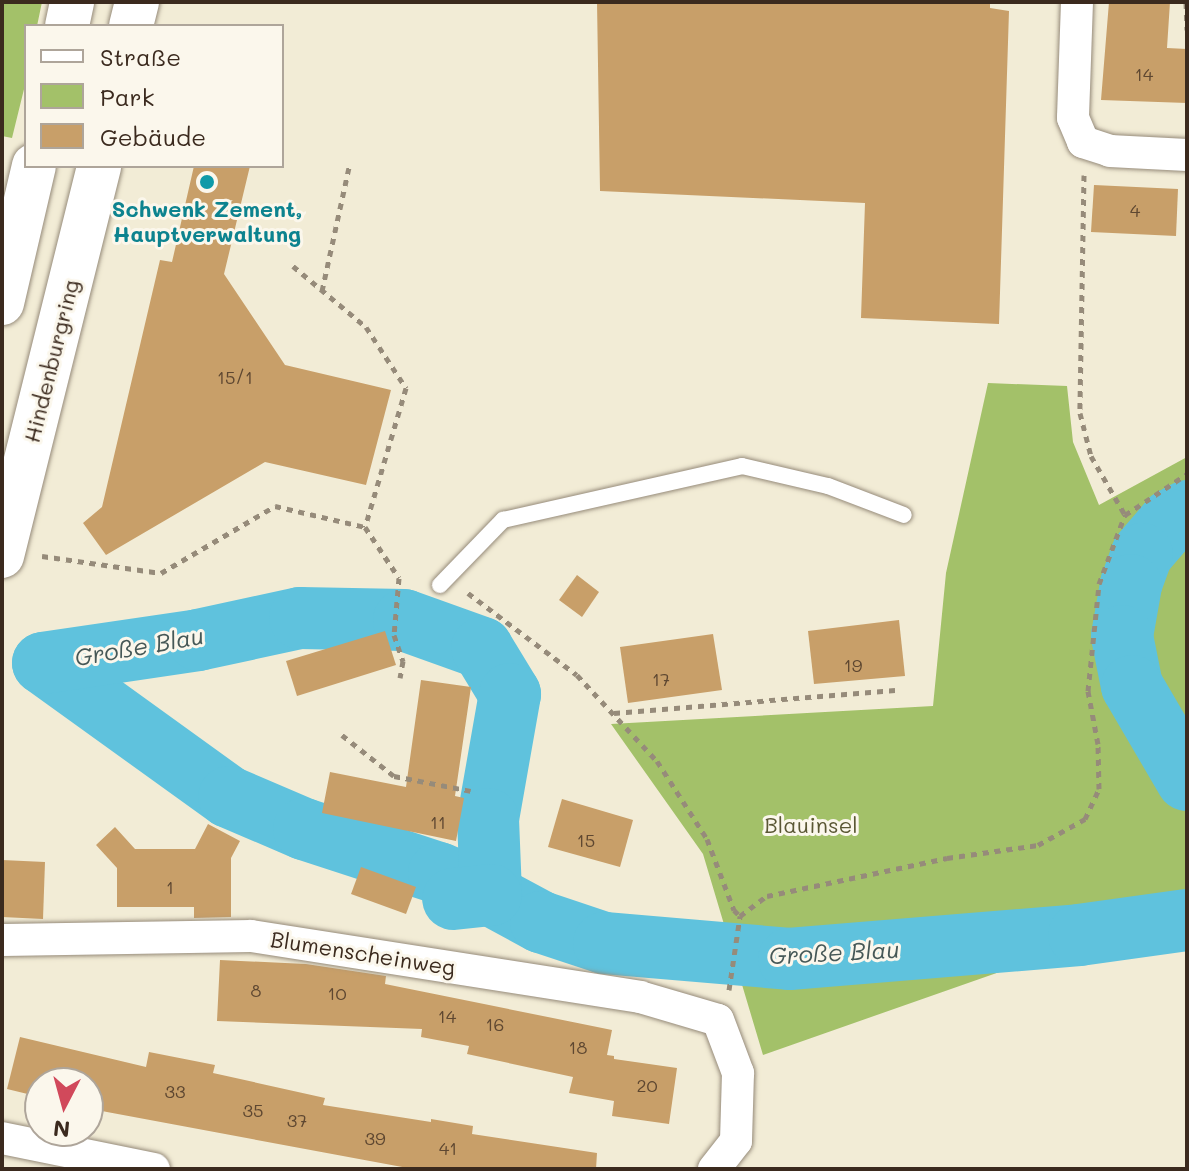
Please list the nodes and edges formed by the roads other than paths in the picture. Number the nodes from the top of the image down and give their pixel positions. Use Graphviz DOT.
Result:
graph roads {
  1 [pos="72,2"];
  2 [pos="137,2"];
  3 [pos="1077,2"];
  4 [pos="67,24"];
  5 [pos="132,24"];
  6 [pos="1187,155"];
  7 [pos="34,168"];
  8 [pos="99,168"];
  9 [pos="2,303"];
  10 [pos="904,515"];
  11 [pos="19,556"];
  12 [pos="440,585"];
  13 [pos="2,940"];
  14 [pos="2,1138"];
  15 [pos="154,1169"];
  16 [pos="714,1169"];
  1 -- 4 [label="highway"];
  2 -- 5 [label="highway"];
  3 -- 6 [label="street"];
  7 -- 9 [label="highway"];
  8 -- 11 [label="highway, Hindenburgring"];
  10 -- 12 [label="lane"];
  13 -- 16 [label="street, Blumenscheinweg"];
  14 -- 15 [label="street"];
}
